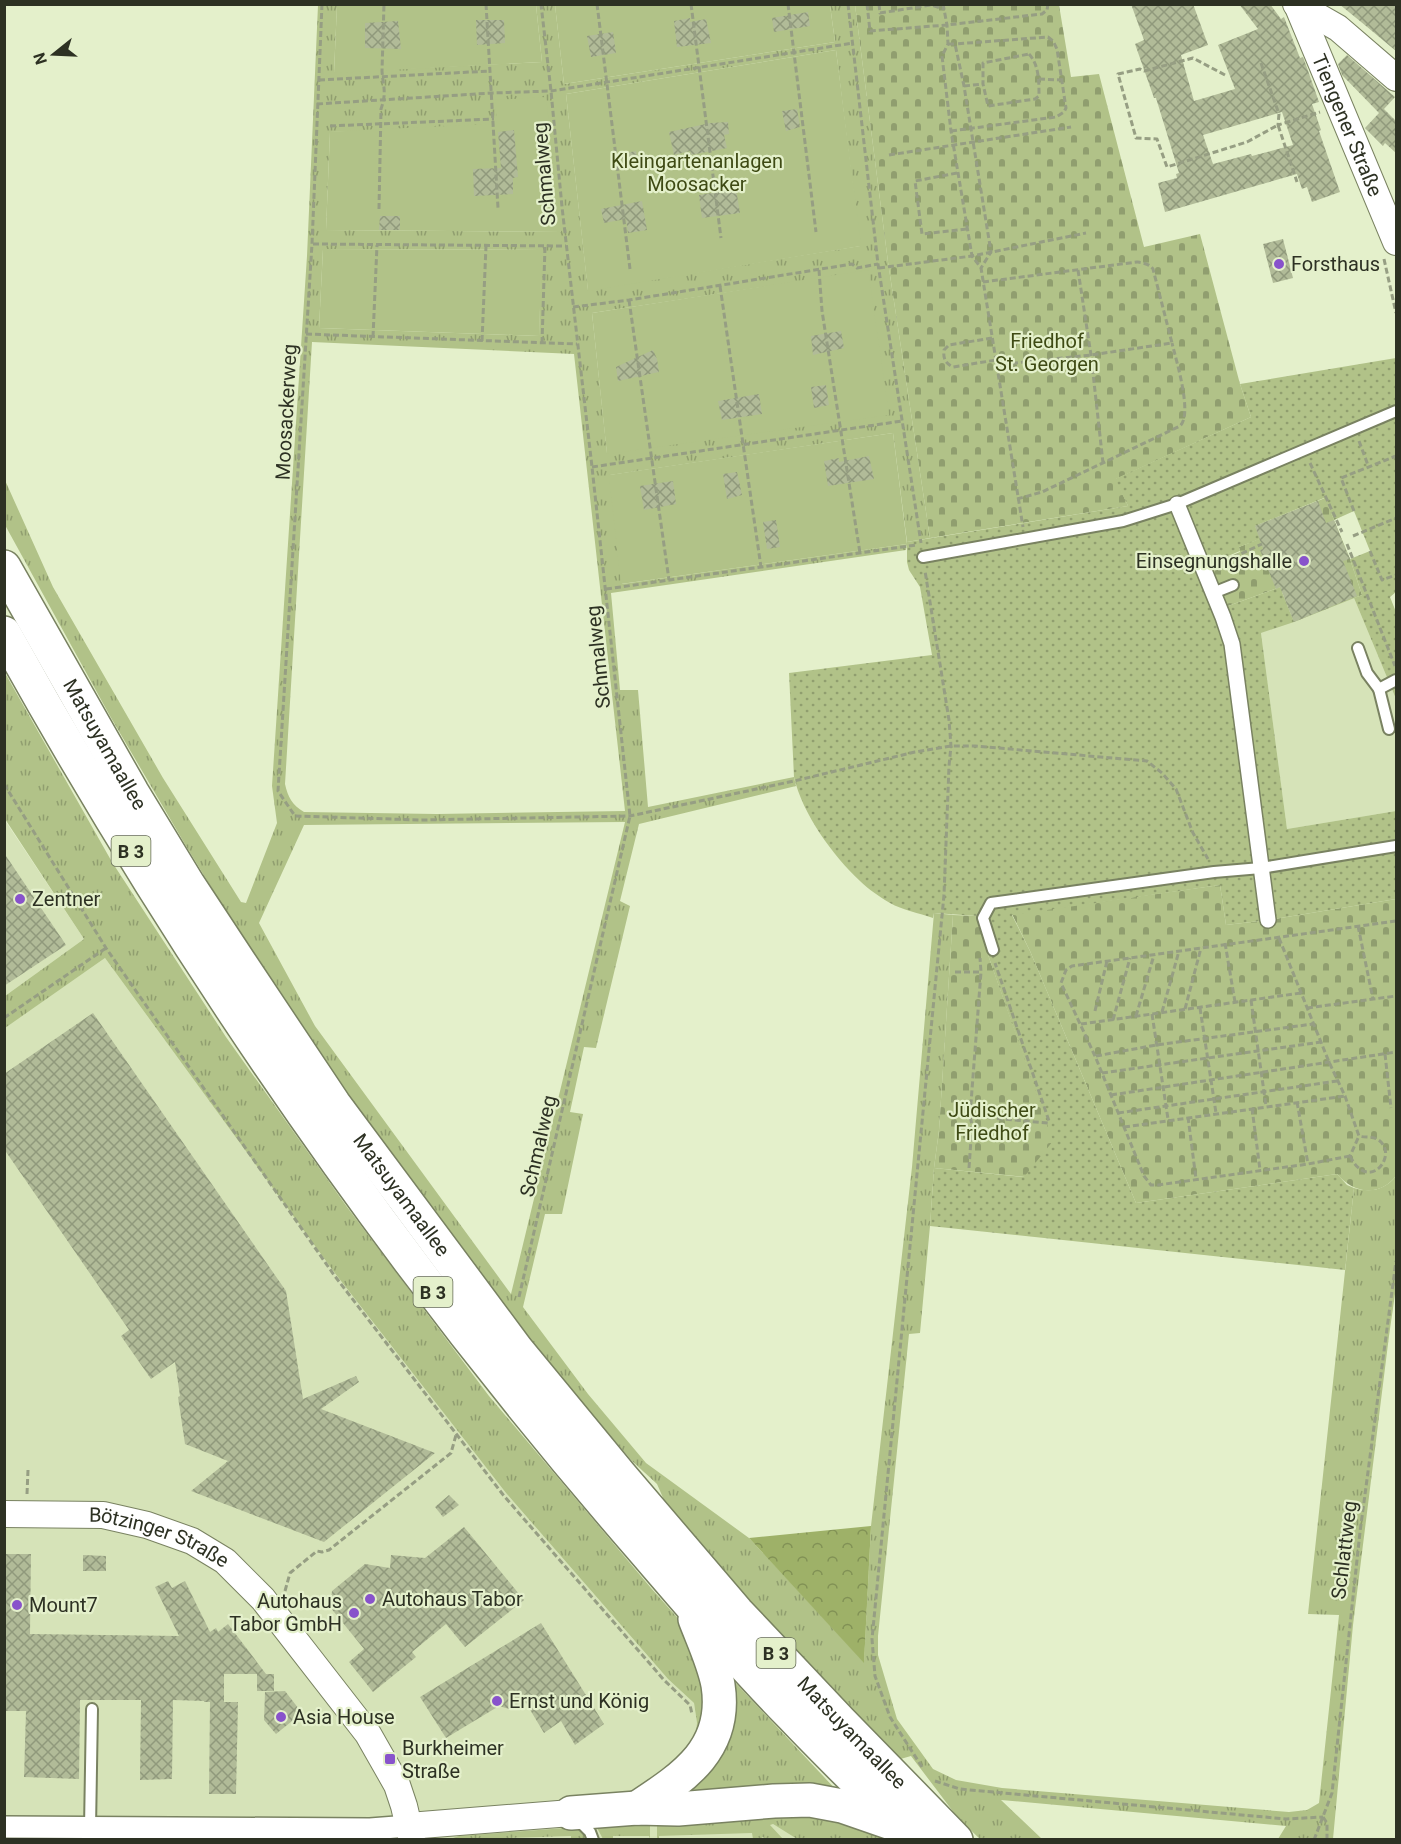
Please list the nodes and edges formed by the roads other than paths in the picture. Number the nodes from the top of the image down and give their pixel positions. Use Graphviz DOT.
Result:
graph roads {
  1 [pos="1297,5"];
  2 [pos="1396,78"];
  3 [pos="1390,248"];
  4 [pos="1396,411"];
  5 [pos="1177,504"];
  6 [pos="923,557"];
  7 [pos="4,567"];
  8 [pos="1233,585"];
  9 [pos="1213,593"];
  10 [pos="4,633"];
  11 [pos="1358,648"];
  12 [pos="1396,680"];
  13 [pos="1378,689"];
  14 [pos="1389,729"];
  15 [pos="1396,846"];
  16 [pos="1260,868"];
  17 [pos="1268,920"];
  18 [pos="992,951"];
  19 [pos="4,1514"];
  20 [pos="689,1603"];
  21 [pos="92,1709"];
  22 [pos="637,1808"];
  23 [pos="571,1813"];
  24 [pos="4,1827"];
  25 [pos="90,1828"];
  26 [pos="410,1833"];
  27 [pos="910,1834"];
  28 [pos="593,1839"];
  29 [pos="956,1839"];
  1 -- 2 [label="street"];
  1 -- 3 [label="street, Tiengener Straße"];
  4 -- 5 [label="lane"];
  5 -- 6 [label="lane"];
  5 -- 9 [label="street"];
  7 -- 29 [label="highway, Matsuyamaallee / B 3"];
  8 -- 9 [label="lane"];
  9 -- 16 [label="street"];
  10 -- 20 [label="highway, Matsuyamaallee / B 3"];
  11 -- 13 [label="lane"];
  12 -- 13 [label="lane"];
  13 -- 14 [label="lane"];
  15 -- 16 [label="lane"];
  16 -- 17 [label="street"];
  16 -- 18 [label="lane"];
  19 -- 26 [label="street, Bötzinger Straße"];
  20 -- 22 [label="highway"];
  20 -- 27 [label="highway, Matsuyamaallee / B 3"];
  21 -- 25 [label="lane"];
  22 -- 23 [label="highway"];
  22 -- 27 [label="highway"];
  23 -- 26 [label="street"];
  23 -- 28 [label="lane"];
  24 -- 25 [label="street"];
  25 -- 26 [label="street"];
}
